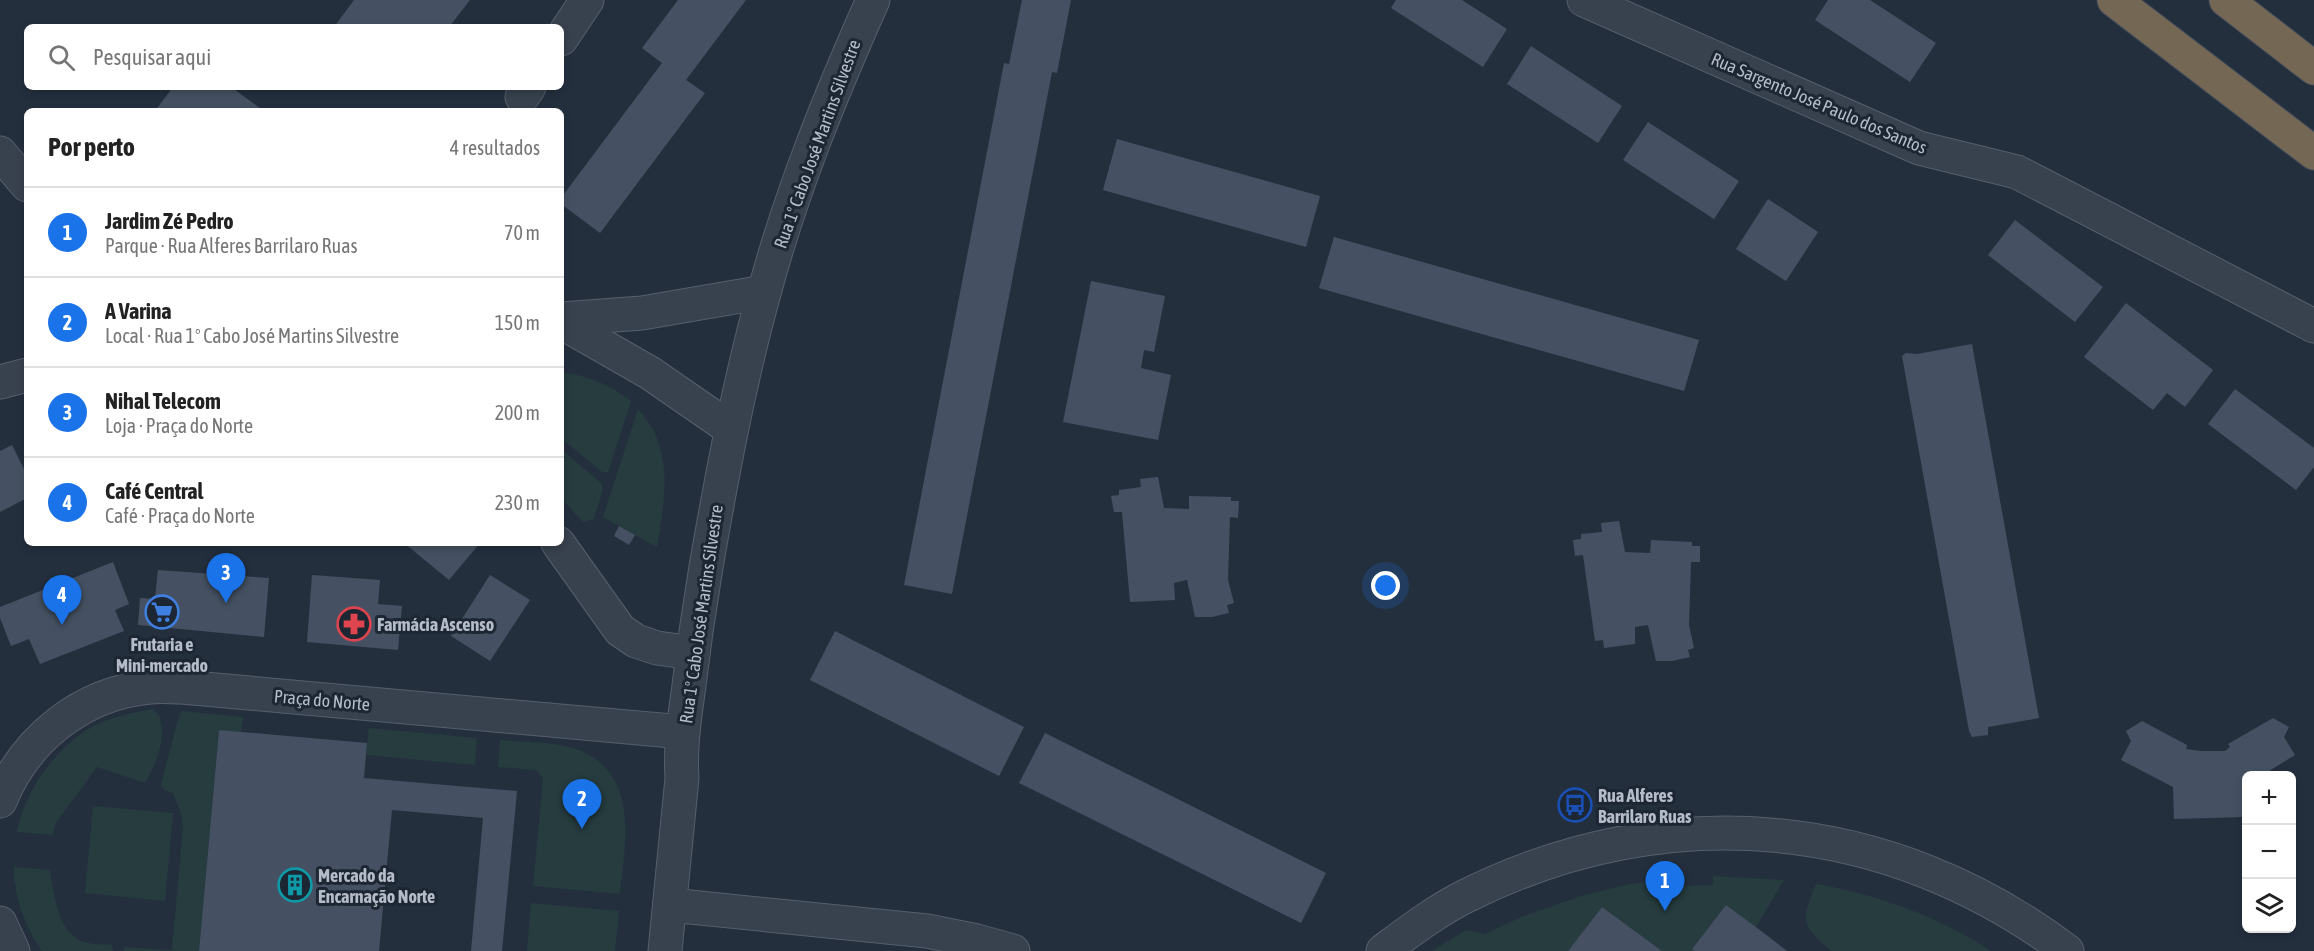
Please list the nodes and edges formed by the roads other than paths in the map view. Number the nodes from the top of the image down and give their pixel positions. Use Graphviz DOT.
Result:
graph roads {
  1 [pos="587,0"];
  2 [pos="873,0"];
  3 [pos="1584,0"];
  4 [pos="2115,0"];
  5 [pos="2226,0"];
  6 [pos="564,34"];
  7 [pos="2314,68"];
  8 [pos="0,153"];
  9 [pos="2314,153"];
  10 [pos="24,181"];
  11 [pos="764,292"];
  12 [pos="564,321"];
  13 [pos="564,323"];
  14 [pos="2314,326"];
  15 [pos="24,376"];
  16 [pos="0,382"];
  17 [pos="731,429"];
  18 [pos="560,546"];
  19 [pos="693,653"];
  20 [pos="683,732"];
  21 [pos="1,796"];
  22 [pos="670,905"];
  23 [pos="0,923"];
  24 [pos="13,951"];
  25 [pos="664,951"];
  26 [pos="1013,951"];
  27 [pos="1383,951"];
  28 [pos="2067,951"];
  1 -- 6 [label="street"];
  2 -- 11 [label="street, Rua 1º Cabo José Martins Silvestre"];
  3 -- 14 [label="street, Rua Sargento José Paulo dos Santos"];
  4 -- 9 [label="highway"];
  5 -- 7 [label="highway"];
  8 -- 10 [label="street"];
  11 -- 12 [label="street"];
  11 -- 17 [label="street, Rua 1º Cabo José Martins Silvestre"];
  13 -- 17 [label="street"];
  15 -- 16 [label="street"];
  17 -- 19 [label="street, Rua 1º Cabo José Martins Silvestre"];
  18 -- 19 [label="street"];
  19 -- 20 [label="street, Rua 1º Cabo José Martins Silvestre"];
  20 -- 21 [label="street, Praça do Norte"];
  20 -- 22 [label="street, Rua 1º Cabo José Martins Silvestre"];
  22 -- 25 [label="street, Rua 1º Cabo José Martins Silvestre"];
  22 -- 26 [label="street"];
  23 -- 24 [label="street"];
  27 -- 28 [label="street"];
}
